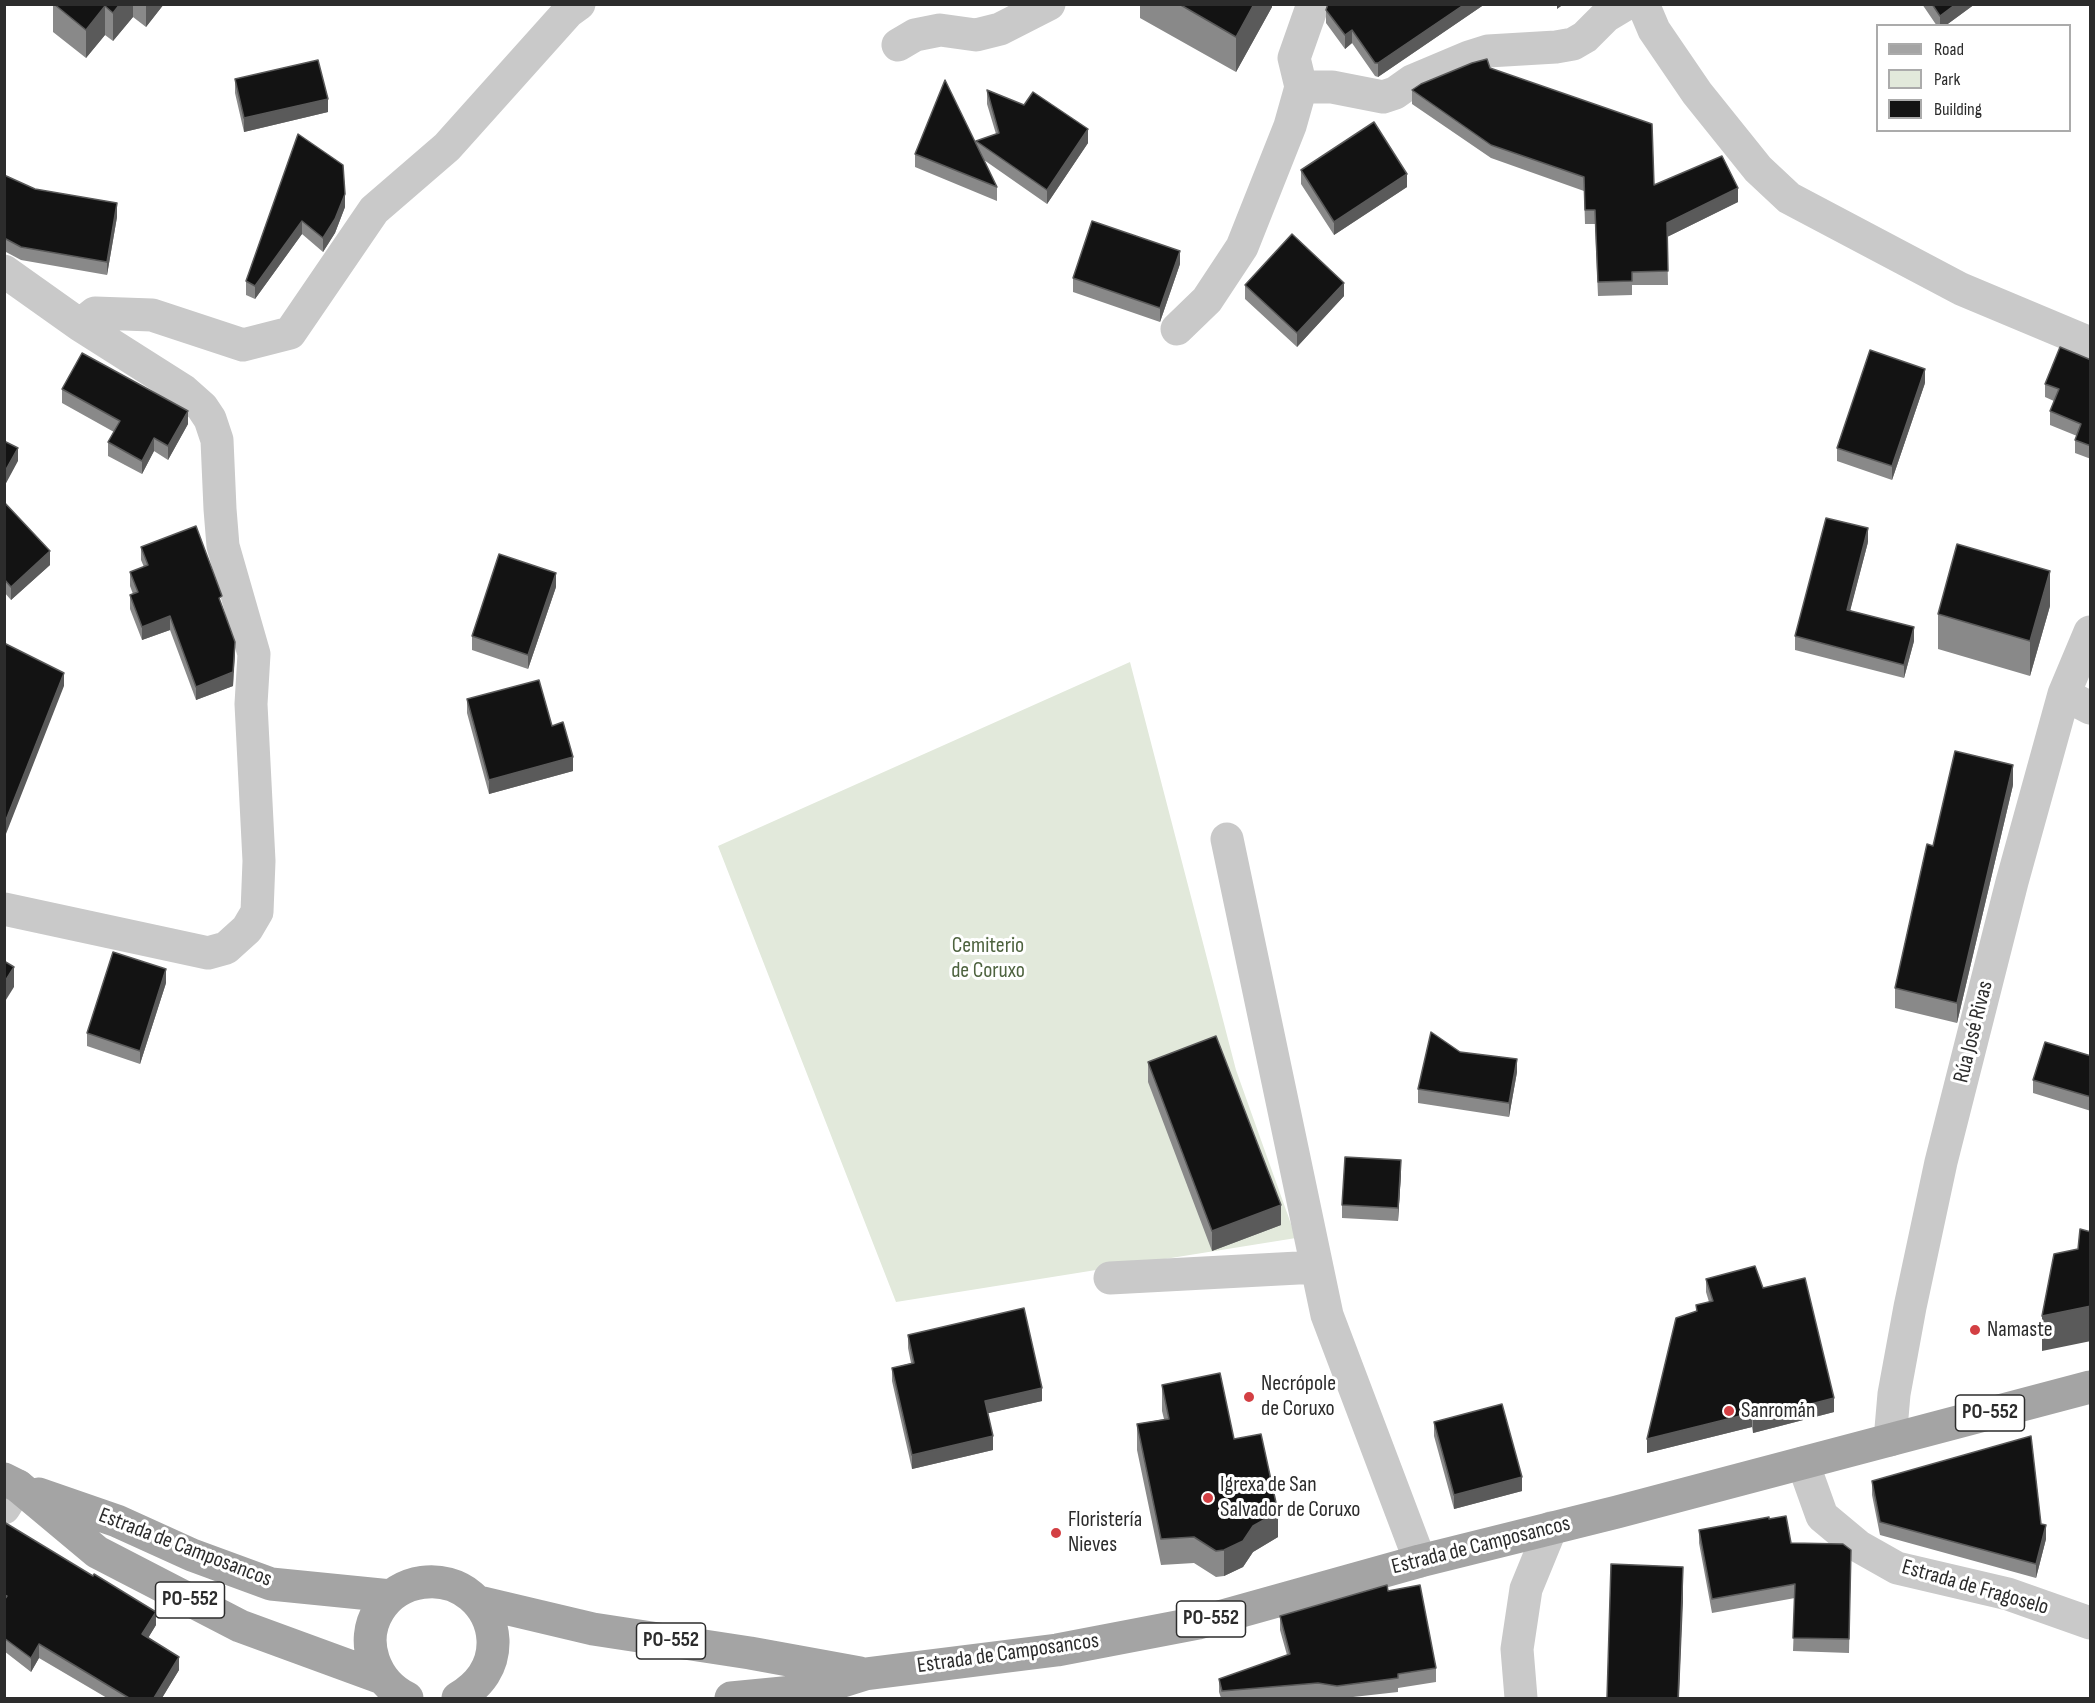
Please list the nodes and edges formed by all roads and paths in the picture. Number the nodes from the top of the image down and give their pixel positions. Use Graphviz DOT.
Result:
graph roads {
  1 [pos="579,4"];
  2 [pos="1049,4"];
  3 [pos="1313,4"];
  4 [pos="1626,4"];
  5 [pos="1643,4"];
  6 [pos="898,45"];
  7 [pos="1301,87"];
  8 [pos="4,271"];
  9 [pos="80,325"];
  10 [pos="1177,329"];
  11 [pos="2091,343"];
  12 [pos="2091,632"];
  13 [pos="2077,701"];
  14 [pos="1227,839"];
  15 [pos="4,909"];
  16 [pos="1317,1267"];
  17 [pos="1110,1278"];
  18 [pos="2091,1387"];
  19 [pos="1890,1440"];
  20 [pos="1803,1463"];
  21 [pos="9,1491"];
  22 [pos="1551,1528"];
  23 [pos="1420,1560"];
  24 [pos="391,1596"];
  25 [pos="479,1602"];
  26 [pos="2091,1623"];
  27 [pos="865,1674"];
  28 [pos="382,1678"];
  29 [pos="408,1698"];
  30 [pos="458,1698"];
  31 [pos="731,1698"];
  32 [pos="1521,1698"];
  1 -- 9 [label="street"];
  2 -- 6 [label="street"];
  3 -- 7 [label="street"];
  4 -- 7 [label="street"];
  5 -- 11 [label="street"];
  7 -- 10 [label="street"];
  8 -- 9 [label="street"];
  9 -- 15 [label="street"];
  12 -- 13 [label="street, Rúa José Rivas"];
  13 -- 19 [label="street, Rúa José Rivas"];
  14 -- 16 [label="street"];
  16 -- 17 [label="street"];
  16 -- 23 [label="street"];
  18 -- 19 [label="main road, Estrada de Camposancos / PO-552"];
  19 -- 20 [label="main road, Estrada de Camposancos / PO-552"];
  20 -- 22 [label="main road, Estrada de Camposancos / PO-552"];
  20 -- 26 [label="street, Estrada de Fragoselo"];
  21 -- 24 [label="main road, Estrada de Camposancos / PO-552"];
  21 -- 28 [label="main road, Estrada de Camposancos / PO-552"];
  22 -- 23 [label="main road, Estrada de Camposancos / PO-552"];
  22 -- 32 [label="street"];
  23 -- 27 [label="main road, Estrada de Camposancos / PO-552"];
  24 -- 25 [label="main road, Estrada de Camposancos / PO-552"];
  24 -- 28 [label="main road"];
  25 -- 27 [label="main road, Estrada de Camposancos / PO-552"];
  25 -- 30 [label="main road"];
  27 -- 31 [label="main road, Estrada de Camposancos / PO-552"];
  28 -- 29 [label="main road, Estrada de Camposancos / PO-552"];
}
